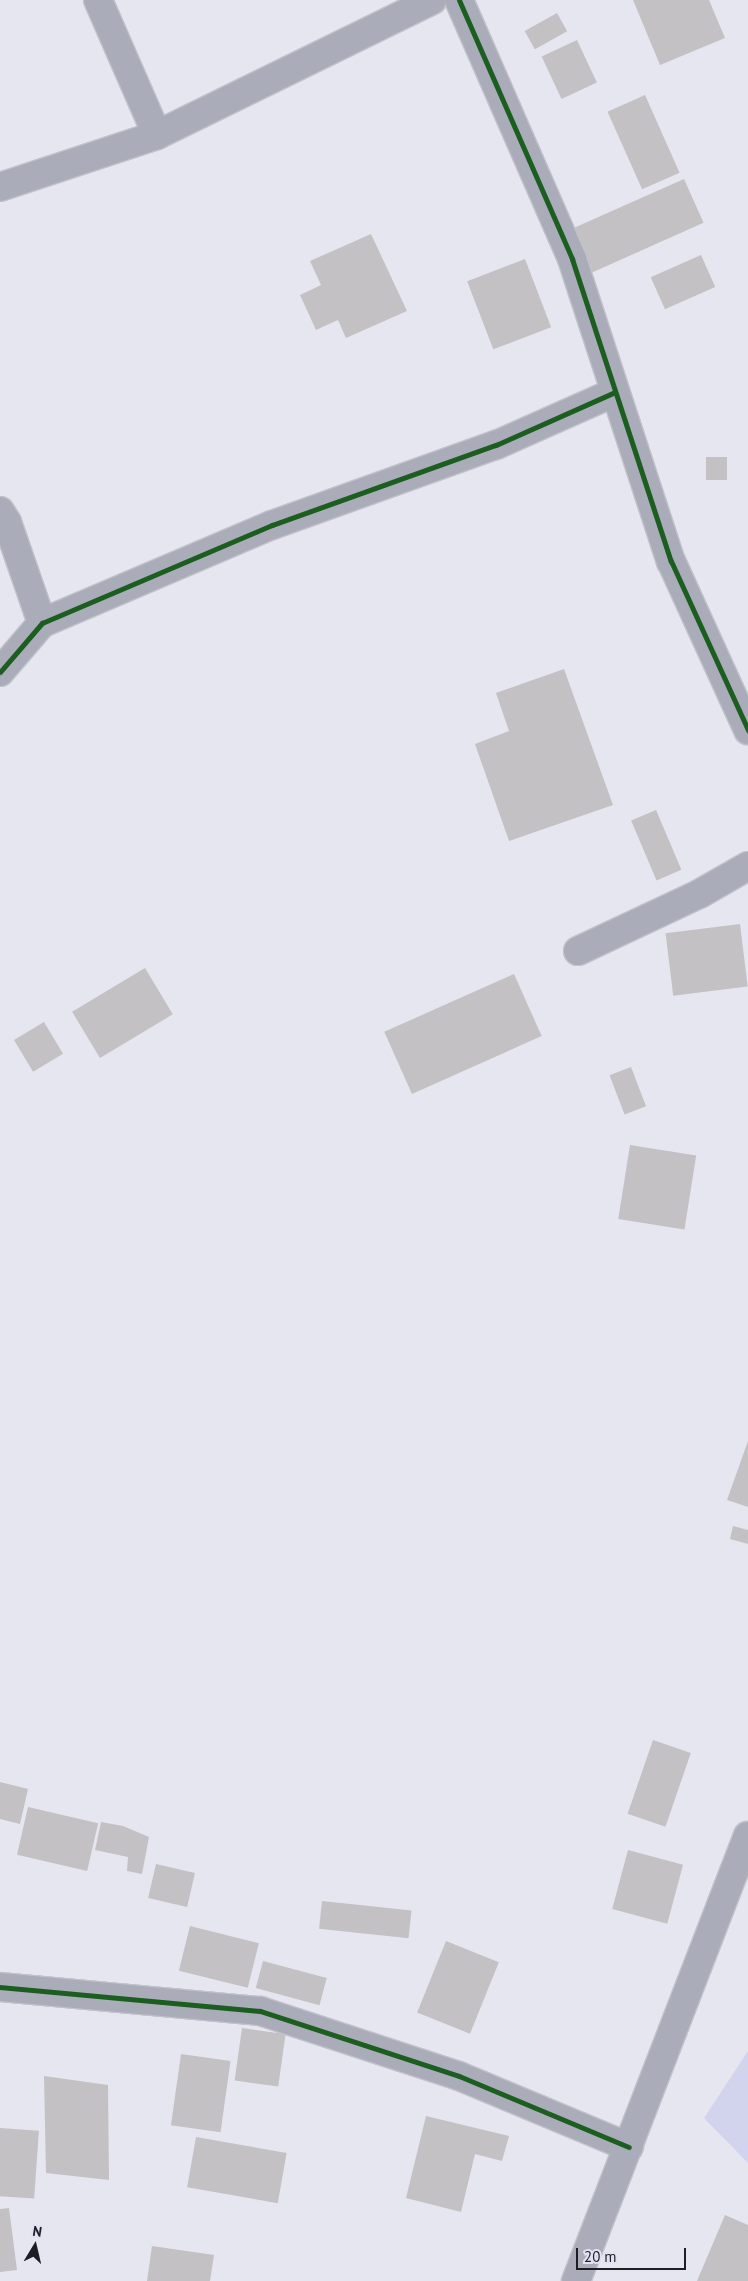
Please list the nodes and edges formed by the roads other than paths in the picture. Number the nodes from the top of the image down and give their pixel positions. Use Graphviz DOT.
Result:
graph roads {
  1 [pos="98,0"];
  2 [pos="432,0"];
  3 [pos="459,0"];
  4 [pos="157,135"];
  5 [pos="0,187"];
  6 [pos="616,392"];
  7 [pos="0,512"];
  8 [pos="42,623"];
  9 [pos="0,672"];
  10 [pos="748,730"];
  11 [pos="748,866"];
  12 [pos="578,951"];
  13 [pos="748,1836"];
  14 [pos="0,1987"];
  15 [pos="630,2147"];
  16 [pos="576,2281"];
  1 -- 4 [label="street"];
  2 -- 4 [label="street"];
  3 -- 6 [label="street"];
  4 -- 5 [label="street"];
  6 -- 8 [label="street"];
  6 -- 10 [label="street"];
  7 -- 8 [label="street"];
  8 -- 9 [label="street"];
  11 -- 12 [label="street"];
  13 -- 15 [label="street"];
  14 -- 15 [label="street"];
  15 -- 16 [label="street"];
}
